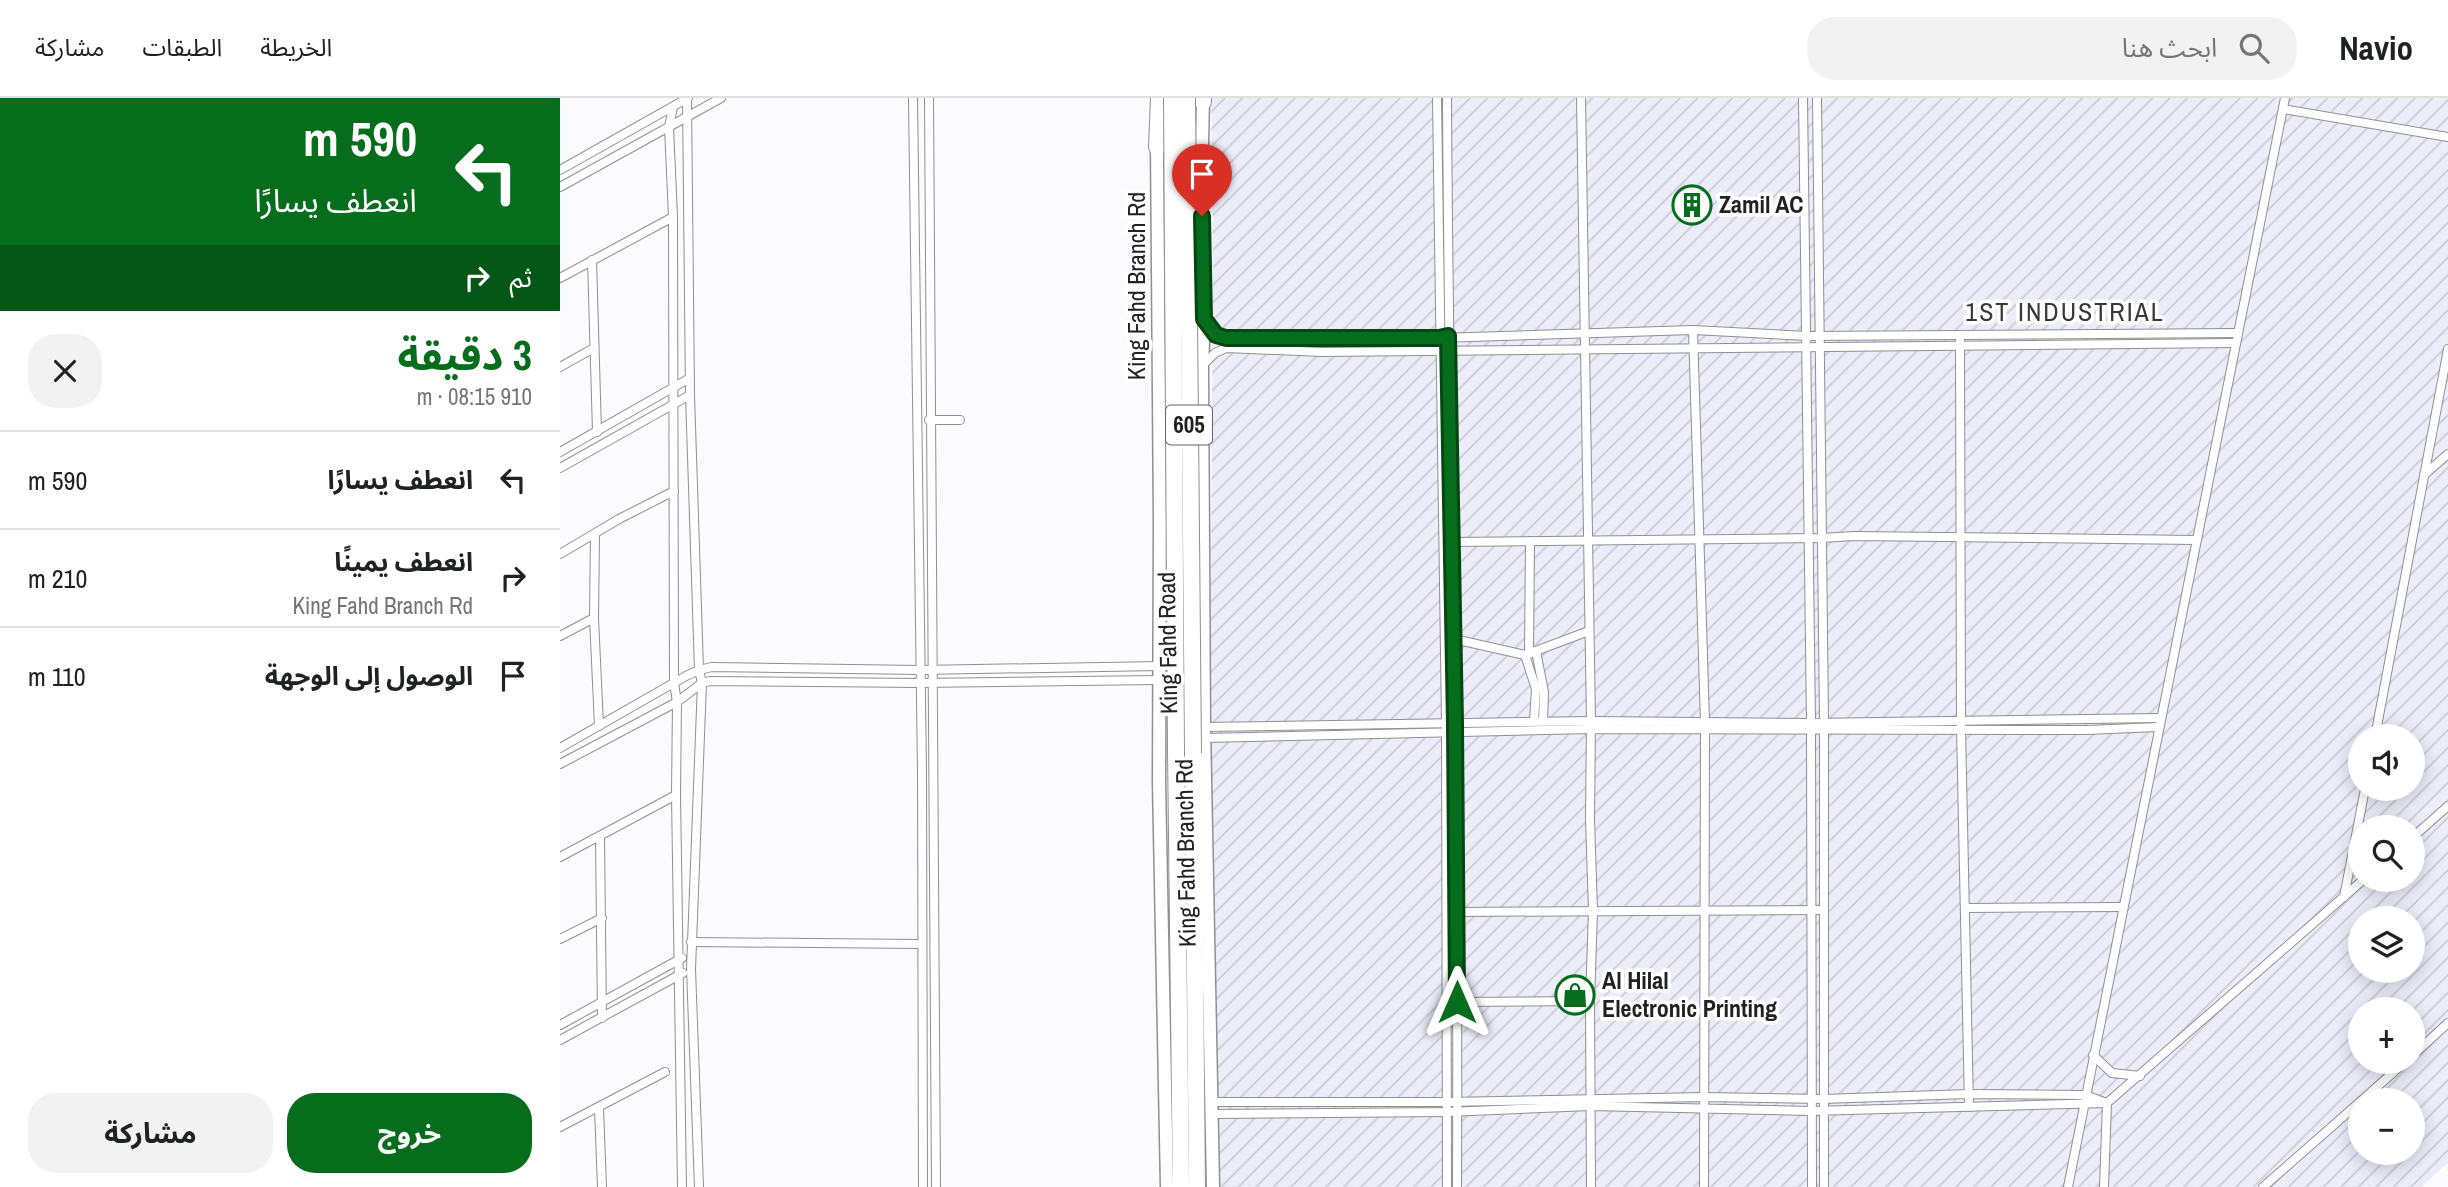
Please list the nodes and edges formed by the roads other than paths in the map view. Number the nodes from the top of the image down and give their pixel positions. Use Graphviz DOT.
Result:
graph roads {
  1 [pos="688,98"];
  2 [pos="721,98"];
  3 [pos="913,98"];
  4 [pos="929,98"];
  5 [pos="1158,98"];
  6 [pos="1172,98"];
  7 [pos="1437,98"];
  8 [pos="1447,98"];
  9 [pos="1581,98"];
  10 [pos="1803,98"];
  11 [pos="1817,98"];
  12 [pos="2285,98"];
  13 [pos="1199,99"];
  14 [pos="673,107"];
  15 [pos="2283,109"];
  16 [pos="688,116"];
  17 [pos="669,127"];
  18 [pos="2448,137"];
  19 [pos="1157,147"];
  20 [pos="560,170"];
  21 [pos="560,187"];
  22 [pos="673,217"];
  23 [pos="592,260"];
  24 [pos="560,278"];
  25 [pos="1204,319"];
  26 [pos="1693,330"];
  27 [pos="2237,333"];
  28 [pos="1583,335"];
  29 [pos="1959,335"];
  30 [pos="1448,336"];
  31 [pos="1508,336"];
  32 [pos="1807,336"];
  33 [pos="1819,336"];
  34 [pos="1439,338"];
  35 [pos="1321,339"];
  36 [pos="2235,343"];
  37 [pos="1959,345"];
  38 [pos="1807,346"];
  39 [pos="1819,346"];
  40 [pos="1693,347"];
  41 [pos="594,348"];
  42 [pos="1449,349"];
  43 [pos="1508,349"];
  44 [pos="1584,349"];
  45 [pos="2448,349"];
  46 [pos="1439,350"];
  47 [pos="1321,352"];
  48 [pos="1202,366"];
  49 [pos="560,367"];
  50 [pos="690,378"];
  51 [pos="674,388"];
  52 [pos="690,395"];
  53 [pos="675,404"];
  54 [pos="917,417"];
  55 [pos="960,420"];
  56 [pos="931,421"];
  57 [pos="597,432"];
  58 [pos="560,452"];
  59 [pos="2448,454"];
  60 [pos="560,468"];
  61 [pos="2424,475"];
  62 [pos="674,491"];
  63 [pos="1160,522"];
  64 [pos="595,534"];
  65 [pos="1808,538"];
  66 [pos="1821,538"];
  67 [pos="1961,538"];
  68 [pos="1700,540"];
  69 [pos="2196,540"];
  70 [pos="1530,541"];
  71 [pos="1587,541"];
  72 [pos="1447,543"];
  73 [pos="1204,552"];
  74 [pos="560,554"];
  75 [pos="594,618"];
  76 [pos="1589,631"];
  77 [pos="560,636"];
  78 [pos="1454,639"];
  79 [pos="1530,653"];
  80 [pos="1160,666"];
  81 [pos="933,668"];
  82 [pos="699,670"];
  83 [pos="920,670"];
  84 [pos="1159,680"];
  85 [pos="932,682"];
  86 [pos="674,683"];
  87 [pos="702,683"];
  88 [pos="919,683"];
  89 [pos="677,702"];
  90 [pos="1539,721"];
  91 [pos="2159,722"];
  92 [pos="1962,724"];
  93 [pos="2377,724"];
  94 [pos="1590,725"];
  95 [pos="1823,725"];
  96 [pos="599,726"];
  97 [pos="1704,726"];
  98 [pos="1450,727"];
  99 [pos="1810,727"];
  100 [pos="1204,732"];
  101 [pos="560,748"];
  102 [pos="560,764"];
  103 [pos="676,795"];
  104 [pos="2363,801"];
  105 [pos="2448,806"];
  106 [pos="2425,826"];
  107 [pos="600,836"];
  108 [pos="560,857"];
  109 [pos="2350,892"];
  110 [pos="2344,897"];
  111 [pos="2122,907"];
  112 [pos="1965,908"];
  113 [pos="1810,909"];
  114 [pos="1823,910"];
  115 [pos="1593,911"];
  116 [pos="1446,912"];
  117 [pos="1457,912"];
  118 [pos="1703,912"];
  119 [pos="602,918"];
  120 [pos="560,939"];
  121 [pos="691,942"];
  122 [pos="922,943"];
  123 [pos="691,953"];
  124 [pos="680,959"];
  125 [pos="691,969"];
  126 [pos="680,975"];
  127 [pos="1590,1001"];
  128 [pos="1457,1002"];
  129 [pos="601,1003"];
  130 [pos="602,1018"];
  131 [pos="2448,1023"];
  132 [pos="560,1025"];
  133 [pos="560,1041"];
  134 [pos="2425,1044"];
  135 [pos="2093,1055"];
  136 [pos="665,1072"];
  137 [pos="2391,1074"];
  138 [pos="2140,1076"];
  139 [pos="2376,1088"];
  140 [pos="1968,1094"];
  141 [pos="2085,1095"];
  142 [pos="1704,1097"];
  143 [pos="1811,1098"];
  144 [pos="1823,1099"];
  145 [pos="1456,1100"];
  146 [pos="1324,1102"];
  147 [pos="1447,1102"];
  148 [pos="2107,1103"];
  149 [pos="1593,1104"];
  150 [pos="2083,1105"];
  151 [pos="1969,1107"];
  152 [pos="599,1108"];
  153 [pos="1212,1108"];
  154 [pos="1704,1109"];
  155 [pos="1717,1109"];
  156 [pos="1824,1109"];
  157 [pos="1458,1111"];
  158 [pos="1811,1111"];
  159 [pos="1324,1112"];
  160 [pos="1447,1112"];
  161 [pos="2348,1112"];
  162 [pos="560,1128"];
  163 [pos="1167,1160"];
  164 [pos="602,1187"];
  165 [pos="682,1187"];
  166 [pos="699,1187"];
  167 [pos="923,1187"];
  168 [pos="936,1187"];
  169 [pos="1159,1187"];
  170 [pos="1167,1187"];
  171 [pos="1181,1187"];
  172 [pos="1197,1187"];
  173 [pos="1213,1187"];
  174 [pos="1447,1187"];
  175 [pos="1457,1187"];
  176 [pos="1591,1187"];
  177 [pos="1704,1187"];
  178 [pos="1812,1187"];
  179 [pos="1824,1187"];
  180 [pos="2068,1187"];
  181 [pos="2104,1187"];
  182 [pos="2263,1187"];
  1 -- 14 [label="street"];
  1 -- 16 [label="street"];
  2 -- 16 [label="street"];
  3 -- 54 [label="street"];
  4 -- 56 [label="street"];
  5 -- 19 [label="highway"];
  6 -- 171 [label="highway, King Fahd Road / 605, bridge"];
  7 -- 34 [label="street"];
  8 -- 30 [label="street"];
  9 -- 28 [label="street"];
  10 -- 32 [label="street"];
  11 -- 33 [label="street"];
  12 -- 15 [label="street"];
  13 -- 25 [label="main road, King Fahd Branch Rd"];
  13 -- 172 [label="highway, King Fahd Road / 605, bridge"];
  14 -- 17 [label="street"];
  14 -- 20 [label="street"];
  15 -- 18 [label="street"];
  15 -- 27 [label="street"];
  16 -- 17 [label="street"];
  16 -- 50 [label="street"];
  17 -- 21 [label="street"];
  17 -- 22 [label="street"];
  19 -- 63 [label="main road, King Fahd Branch Rd"];
  22 -- 23 [label="street"];
  22 -- 51 [label="street"];
  23 -- 24 [label="street"];
  23 -- 41 [label="street"];
  25 -- 35 [label="street"];
  25 -- 48 [label="main road, King Fahd Branch Rd"];
  26 -- 28 [label="street"];
  26 -- 32 [label="street"];
  26 -- 40 [label="street"];
  27 -- 29 [label="street"];
  27 -- 36 [label="street"];
  28 -- 31 [label="street"];
  28 -- 44 [label="street"];
  29 -- 33 [label="street"];
  29 -- 37 [label="street"];
  30 -- 31 [label="street"];
  30 -- 34 [label="street"];
  30 -- 42 [label="street"];
  31 -- 43 [label="street"];
  32 -- 33 [label="street"];
  32 -- 38 [label="street"];
  33 -- 39 [label="street"];
  34 -- 35 [label="street"];
  34 -- 46 [label="street"];
  35 -- 47 [label="street"];
  36 -- 37 [label="street"];
  36 -- 69 [label="street"];
  37 -- 39 [label="street"];
  37 -- 67 [label="street"];
  38 -- 39 [label="street"];
  38 -- 40 [label="street"];
  38 -- 65 [label="street"];
  39 -- 66 [label="street"];
  40 -- 44 [label="street"];
  40 -- 68 [label="street"];
  41 -- 49 [label="street"];
  41 -- 57 [label="street"];
  42 -- 43 [label="street"];
  42 -- 46 [label="street"];
  42 -- 72 [label="street"];
  43 -- 44 [label="street"];
  44 -- 71 [label="street"];
  45 -- 61 [label="street"];
  46 -- 47 [label="street"];
  46 -- 72 [label="street"];
  47 -- 48 [label="street"];
  48 -- 73 [label="main road, King Fahd Branch Rd"];
  50 -- 51 [label="street"];
  50 -- 52 [label="street"];
  51 -- 53 [label="street"];
  51 -- 57 [label="street"];
  52 -- 53 [label="street"];
  52 -- 82 [label="street"];
  53 -- 60 [label="street"];
  53 -- 62 [label="street"];
  54 -- 56 [label="street"];
  54 -- 83 [label="street"];
  55 -- 56 [label="street"];
  56 -- 81 [label="street"];
  57 -- 58 [label="street"];
  59 -- 61 [label="street"];
  61 -- 93 [label="street"];
  62 -- 64 [label="street"];
  62 -- 86 [label="street"];
  63 -- 73 [label="main road"];
  63 -- 80 [label="main road, King Fahd Branch Rd"];
  64 -- 74 [label="street"];
  64 -- 75 [label="street"];
  65 -- 66 [label="street"];
  65 -- 68 [label="street"];
  65 -- 99 [label="street"];
  66 -- 67 [label="street"];
  66 -- 95 [label="street"];
  67 -- 69 [label="street"];
  67 -- 92 [label="street"];
  68 -- 71 [label="street"];
  68 -- 97 [label="street"];
  69 -- 91 [label="street"];
  70 -- 71 [label="street"];
  70 -- 72 [label="street"];
  70 -- 79 [label="street"];
  71 -- 76 [label="street"];
  72 -- 78 [label="street"];
  72 -- 98 [label="street"];
  73 -- 100 [label="main road, King Fahd Branch Rd"];
  75 -- 77 [label="street"];
  75 -- 96 [label="street"];
  76 -- 79 [label="street"];
  76 -- 94 [label="street"];
  78 -- 79 [label="street"];
  78 -- 98 [label="street"];
  79 -- 90 [label="street"];
  80 -- 81 [label="street"];
  80 -- 84 [label="main road, King Fahd Branch Rd"];
  81 -- 83 [label="street"];
  81 -- 85 [label="street"];
  82 -- 83 [label="street"];
  82 -- 86 [label="street"];
  82 -- 87 [label="street"];
  83 -- 88 [label="street"];
  84 -- 85 [label="street"];
  84 -- 163 [label="main road, King Fahd Branch Rd"];
  85 -- 88 [label="street"];
  85 -- 168 [label="street"];
  86 -- 89 [label="street"];
  86 -- 96 [label="street"];
  87 -- 88 [label="street"];
  87 -- 89 [label="street"];
  87 -- 121 [label="street"];
  88 -- 122 [label="street"];
  89 -- 102 [label="street"];
  89 -- 103 [label="street"];
  90 -- 94 [label="street"];
  90 -- 98 [label="street"];
  91 -- 92 [label="street"];
  91 -- 111 [label="street"];
  92 -- 95 [label="street"];
  92 -- 112 [label="street"];
  94 -- 97 [label="street"];
  94 -- 98 [label="street"];
  94 -- 115 [label="street"];
  95 -- 99 [label="street"];
  95 -- 114 [label="street"];
  96 -- 101 [label="street"];
  97 -- 99 [label="street"];
  97 -- 118 [label="street"];
  98 -- 100 [label="street"];
  98 -- 116 [label="street"];
  98 -- 117 [label="street"];
  99 -- 113 [label="street"];
  100 -- 153 [label="main road, King Fahd Branch Rd"];
  103 -- 107 [label="street"];
  103 -- 124 [label="street"];
  104 -- 110 [label="street"];
  105 -- 106 [label="street"];
  107 -- 108 [label="street"];
  107 -- 119 [label="street"];
  109 -- 110 [label="street"];
  110 -- 138 [label="street"];
  111 -- 112 [label="street"];
  111 -- 135 [label="street"];
  112 -- 140 [label="street"];
  113 -- 114 [label="street"];
  113 -- 118 [label="street"];
  113 -- 143 [label="street"];
  114 -- 144 [label="street"];
  115 -- 117 [label="street"];
  115 -- 118 [label="street"];
  115 -- 127 [label="street"];
  116 -- 117 [label="street"];
  116 -- 147 [label="street"];
  117 -- 128 [label="street"];
  118 -- 142 [label="street"];
  119 -- 120 [label="street"];
  119 -- 129 [label="street"];
  121 -- 122 [label="street"];
  121 -- 123 [label="street"];
  122 -- 167 [label="street"];
  123 -- 124 [label="street"];
  123 -- 125 [label="street"];
  124 -- 126 [label="street"];
  124 -- 129 [label="street"];
  125 -- 126 [label="street"];
  125 -- 166 [label="street"];
  126 -- 130 [label="street"];
  126 -- 165 [label="street"];
  127 -- 128 [label="street"];
  127 -- 149 [label="street"];
  128 -- 145 [label="street"];
  129 -- 130 [label="street"];
  129 -- 132 [label="street"];
  130 -- 133 [label="street"];
  131 -- 134 [label="street"];
  135 -- 138 [label="street"];
  135 -- 141 [label="street"];
  136 -- 152 [label="street"];
  137 -- 139 [label="street"];
  138 -- 148 [label="street"];
  140 -- 141 [label="street"];
  140 -- 144 [label="street"];
  140 -- 151 [label="street"];
  141 -- 148 [label="street"];
  141 -- 150 [label="street"];
  142 -- 143 [label="street"];
  142 -- 149 [label="street"];
  142 -- 154 [label="street"];
  142 -- 155 [label="street"];
  143 -- 144 [label="street"];
  143 -- 158 [label="street"];
  144 -- 156 [label="street"];
  145 -- 147 [label="street"];
  145 -- 149 [label="street"];
  145 -- 157 [label="street"];
  146 -- 147 [label="street"];
  146 -- 153 [label="street"];
  146 -- 159 [label="street"];
  147 -- 160 [label="street"];
  148 -- 150 [label="street"];
  148 -- 181 [label="street"];
  149 -- 154 [label="street"];
  149 -- 157 [label="street"];
  149 -- 176 [label="street"];
  150 -- 151 [label="street"];
  150 -- 180 [label="street"];
  151 -- 156 [label="street"];
  152 -- 162 [label="street"];
  152 -- 164 [label="street"];
  153 -- 159 [label="street"];
  153 -- 173 [label="main road, King Fahd Branch Rd"];
  154 -- 155 [label="street"];
  154 -- 177 [label="street"];
  155 -- 158 [label="street"];
  156 -- 158 [label="street"];
  156 -- 179 [label="street"];
  157 -- 160 [label="street"];
  157 -- 175 [label="street"];
  158 -- 178 [label="street"];
  159 -- 160 [label="street"];
  160 -- 174 [label="street"];
  161 -- 182 [label="street"];
  163 -- 169 [label="street"];
  163 -- 170 [label="main road, King Fahd Branch Rd"];
}
